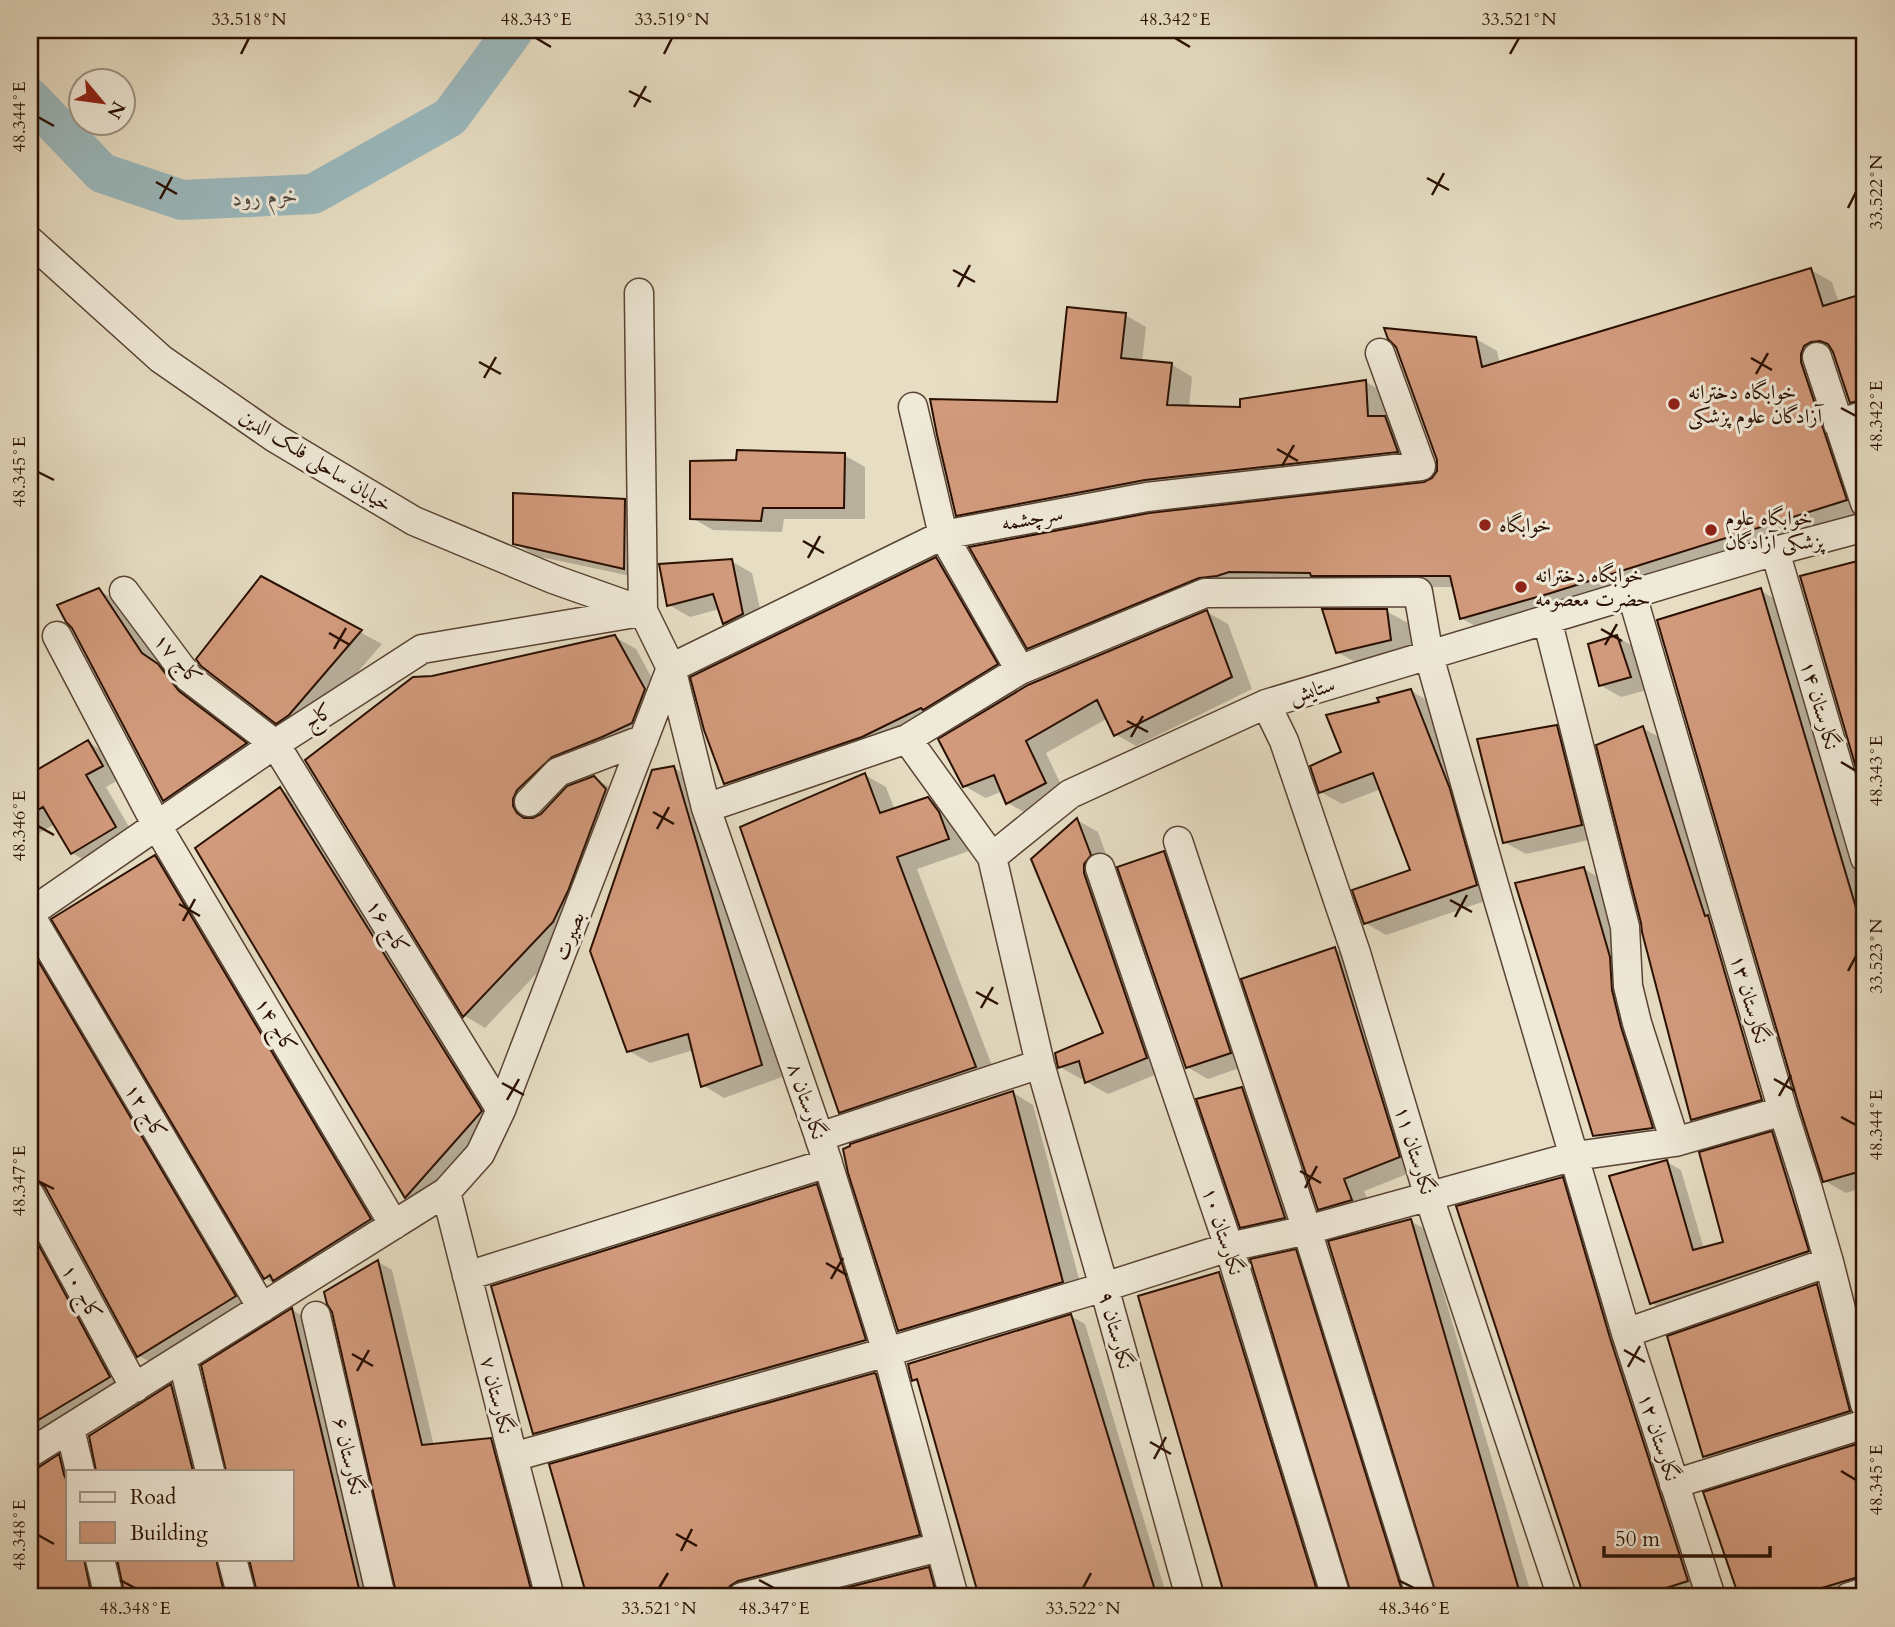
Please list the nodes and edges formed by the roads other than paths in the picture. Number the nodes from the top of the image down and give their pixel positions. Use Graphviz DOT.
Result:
graph roads {
  1 [pos="30,240"];
  2 [pos="639,293"];
  3 [pos="1380,353"];
  4 [pos="1817,357"];
  5 [pos="913,407"];
  6 [pos="1865,415"];
  7 [pos="1838,424"];
  8 [pos="1865,503"];
  9 [pos="1865,527"];
  10 [pos="943,534"];
  11 [pos="1775,551"];
  12 [pos="124,591"];
  13 [pos="1632,595"];
  14 [pos="643,611"];
  15 [pos="1547,620"];
  16 [pos="57,636"];
  17 [pos="1429,656"];
  18 [pos="671,668"];
  19 [pos="1020,670"];
  20 [pos="1266,704"];
  21 [pos="644,739"];
  22 [pos="907,739"];
  23 [pos="275,744"];
  24 [pos="529,802"];
  25 [pos="706,808"];
  26 [pos="157,826"];
  27 [pos="1178,841"];
  28 [pos="992,857"];
  29 [pos="1865,858"];
  30 [pos="1100,868"];
  31 [pos="30,914"];
  32 [pos="1040,1064"];
  33 [pos="501,1110"];
  34 [pos="1783,1111"];
  35 [pos="1675,1142"];
  36 [pos="824,1150"];
  37 [pos="1575,1156"];
  38 [pos="446,1192"];
  39 [pos="30,1195"];
  40 [pos="1429,1197"];
  41 [pos="394,1225"];
  42 [pos="1307,1230"];
  43 [pos="1228,1247"];
  44 [pos="1829,1262"];
  45 [pos="467,1276"];
  46 [pos="1104,1287"];
  47 [pos="262,1308"];
  48 [pos="316,1316"];
  49 [pos="1626,1334"];
  50 [pos="887,1352"];
  51 [pos="182,1358"];
  52 [pos="135,1388"];
  53 [pos="1865,1404"];
  54 [pos="1865,1424"];
  55 [pos="70,1429"];
  56 [pos="30,1453"];
  57 [pos="513,1457"];
  58 [pos="80,1470"];
  59 [pos="211,1470"];
  60 [pos="1674,1483"];
  61 [pos="940,1547"];
  62 [pos="100,1560"];
  63 [pos="232,1560"];
  64 [pos="1865,1592"];
  65 [pos="1708,1596"];
  66 [pos="109,1597"];
  67 [pos="242,1597"];
  68 [pos="381,1597"];
  69 [pos="550,1597"];
  70 [pos="742,1597"];
  71 [pos="954,1597"];
  72 [pos="1189,1597"];
  73 [pos="1336,1597"];
  74 [pos="1421,1597"];
  75 [pos="1562,1597"];
  76 [pos="1849,1597"];
  1 -- 14 [label="street, خیابان ساحلی فلک الدین"];
  2 -- 14 [label="street"];
  3 -- 10 [label="street, سرچشمه"];
  4 -- 7 [label="street"];
  5 -- 10 [label="street"];
  6 -- 7 [label="street"];
  7 -- 8 [label="street"];
  9 -- 11 [label="street, ستایش"];
  10 -- 18 [label="street, سرچشمه"];
  10 -- 19 [label="street"];
  11 -- 13 [label="street, ستایش"];
  11 -- 29 [label="street, نگارستان ۱۴"];
  12 -- 23 [label="street, کاج ۱۷"];
  13 -- 15 [label="street, ستایش"];
  13 -- 34 [label="street, نگارستان ۱۳"];
  14 -- 18 [label="street, نگارستان ۸"];
  14 -- 23 [label="street, کاج"];
  15 -- 17 [label="street, ستایش"];
  15 -- 35 [label="street"];
  16 -- 26 [label="street, کاج ۱۴"];
  17 -- 19 [label="street, نگارستان ۱۲"];
  17 -- 20 [label="street, ستایش"];
  17 -- 37 [label="street, نگارستان ۱۲"];
  18 -- 21 [label="street, بصیرت"];
  18 -- 25 [label="street, نگارستان ۸"];
  19 -- 22 [label="street"];
  20 -- 28 [label="street, ستایش"];
  20 -- 40 [label="street, نگارستان ۱۱"];
  21 -- 24 [label="street"];
  21 -- 33 [label="street, بصیرت"];
  22 -- 25 [label="street"];
  22 -- 28 [label="street"];
  23 -- 26 [label="street, کاج"];
  23 -- 33 [label="street, کاج ۱۶"];
  25 -- 36 [label="street, نگارستان ۸"];
  26 -- 31 [label="street, کاج"];
  26 -- 41 [label="street, کاج ۱۴"];
  27 -- 42 [label="street"];
  28 -- 32 [label="street"];
  30 -- 43 [label="street, نگارستان ۱۰"];
  31 -- 47 [label="street, کاج ۱۲"];
  32 -- 36 [label="street"];
  32 -- 46 [label="street, نگارستان ۹"];
  33 -- 38 [label="street, بصیرت"];
  34 -- 35 [label="street"];
  34 -- 44 [label="street, نگارستان ۱۳"];
  35 -- 37 [label="street"];
  36 -- 45 [label="street"];
  36 -- 50 [label="street, نگارستان ۸"];
  37 -- 40 [label="street"];
  37 -- 49 [label="street, نگارستان ۱۲"];
  38 -- 41 [label="street, بصیرت"];
  38 -- 45 [label="street, نگارستان ۷"];
  39 -- 52 [label="street, کاج ۱۰"];
  40 -- 42 [label="street"];
  40 -- 75 [label="street, نگارستان ۱۱"];
  41 -- 47 [label="street, بصیرت"];
  42 -- 43 [label="street"];
  42 -- 74 [label="street"];
  43 -- 46 [label="street"];
  43 -- 73 [label="street, نگارستان ۱۰"];
  44 -- 49 [label="street"];
  44 -- 53 [label="street, نگارستان ۱۳"];
  45 -- 57 [label="street, نگارستان ۷"];
  46 -- 50 [label="street"];
  46 -- 72 [label="street, نگارستان ۹"];
  47 -- 51 [label="street, بصیرت"];
  48 -- 68 [label="street, نگارستان ۶"];
  49 -- 60 [label="street, نگارستان ۱۲"];
  50 -- 57 [label="street"];
  50 -- 61 [label="street, نگارستان ۸"];
  51 -- 52 [label="street, بصیرت"];
  51 -- 59 [label="street"];
  52 -- 55 [label="street, بصیرت"];
  54 -- 60 [label="street"];
  55 -- 56 [label="street, بصیرت"];
  55 -- 58 [label="street"];
  57 -- 69 [label="street, نگارستان ۷"];
  60 -- 65 [label="street, نگارستان ۱۲"];
  61 -- 70 [label="street"];
  61 -- 71 [label="street, نگارستان ۸"];
  62 -- 66 [label="street"];
  63 -- 67 [label="street"];
  64 -- 76 [label="street"];
}
